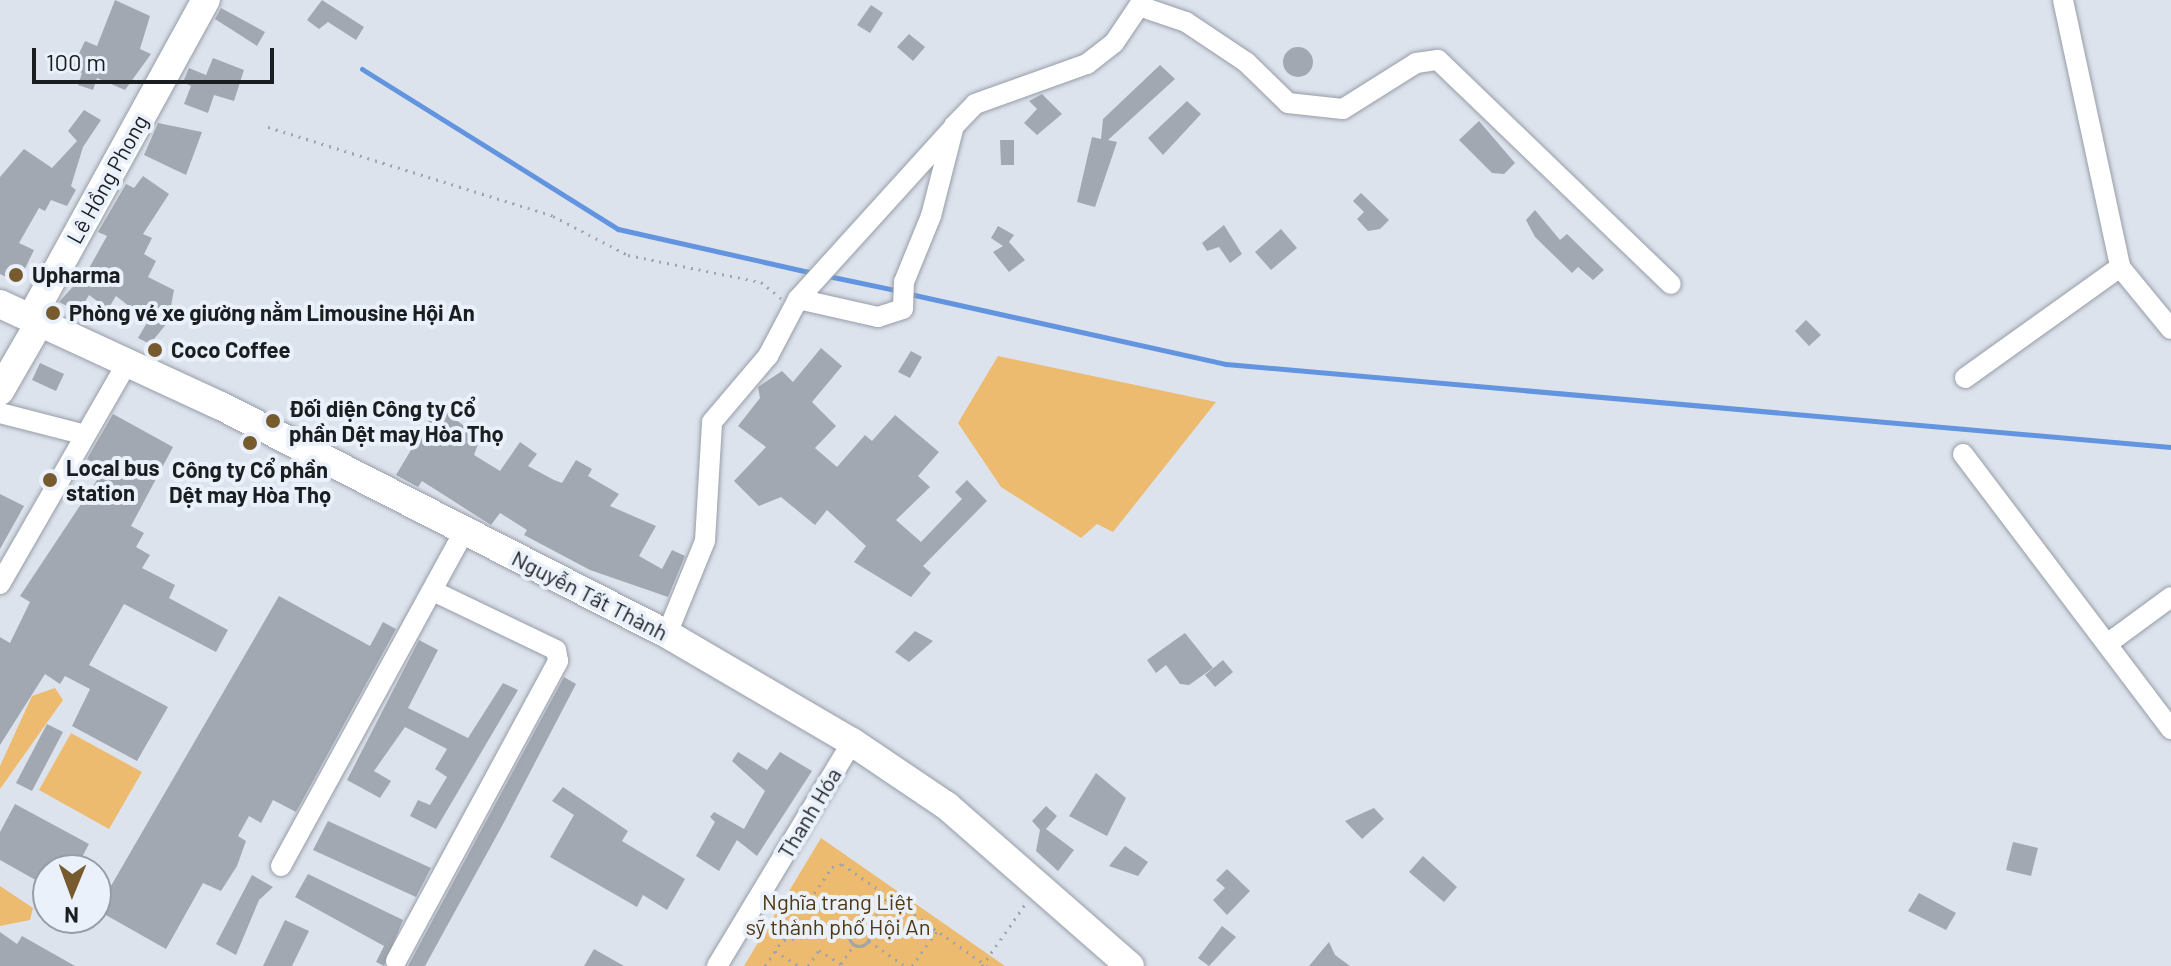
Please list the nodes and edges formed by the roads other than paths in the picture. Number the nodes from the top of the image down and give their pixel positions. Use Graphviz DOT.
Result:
graph roads {
  1 [pos="206,0"];
  2 [pos="2063,0"];
  3 [pos="1141,3"];
  4 [pos="954,126"];
  5 [pos="2120,267"];
  6 [pos="1671,284"];
  7 [pos="795,303"];
  8 [pos="24,313"];
  9 [pos="2171,329"];
  10 [pos="0,352"];
  11 [pos="128,361"];
  12 [pos="1965,378"];
  13 [pos="0,391"];
  14 [pos="0,413"];
  15 [pos="82,434"];
  16 [pos="1963,454"];
  17 [pos="464,532"];
  18 [pos="0,584"];
  19 [pos="435,592"];
  20 [pos="2171,597"];
  21 [pos="667,634"];
  22 [pos="2107,644"];
  23 [pos="2171,729"];
  24 [pos="852,742"];
  25 [pos="281,866"];
  26 [pos="396,961"];
  27 [pos="717,966"];
  28 [pos="1130,966"];
  1 -- 8 [label="main road, Lê Hồng Phong"];
  2 -- 5 [label="street"];
  3 -- 4 [label="street"];
  3 -- 6 [label="street"];
  4 -- 7 [label="street"];
  4 -- 7 [label="street"];
  5 -- 9 [label="street"];
  5 -- 12 [label="street"];
  7 -- 21 [label="street"];
  8 -- 10 [label="main road, Lê Hồng Phong"];
  8 -- 11 [label="main road, Nguyễn Tất Thành"];
  8 -- 13 [label="main road, Lê Hồng Phong"];
  11 -- 15 [label="street"];
  11 -- 17 [label="main road, Nguyễn Tất Thành"];
  14 -- 15 [label="street"];
  15 -- 18 [label="street"];
  16 -- 22 [label="street"];
  17 -- 19 [label="street"];
  17 -- 21 [label="main road, Nguyễn Tất Thành"];
  19 -- 25 [label="street"];
  19 -- 26 [label="street"];
  20 -- 22 [label="street"];
  21 -- 24 [label="main road, Nguyễn Tất Thành"];
  22 -- 23 [label="street"];
  24 -- 27 [label="street, Thanh Hóa"];
  24 -- 28 [label="main road, Nguyễn Tất Thành"];
}
